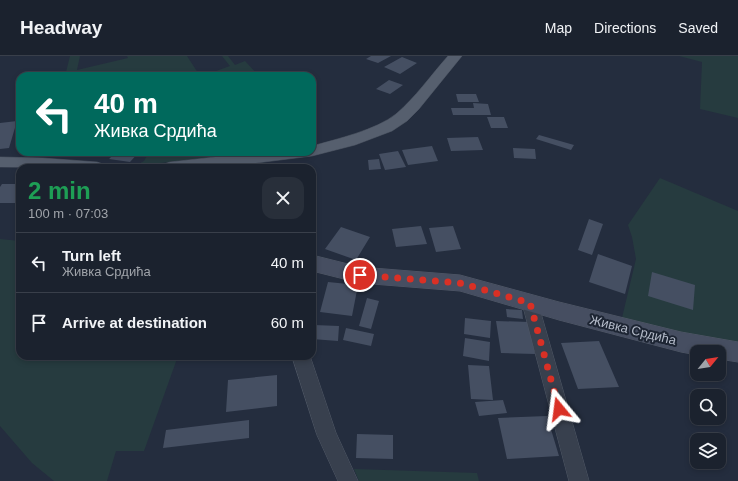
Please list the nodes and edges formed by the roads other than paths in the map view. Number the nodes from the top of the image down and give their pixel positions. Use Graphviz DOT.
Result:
graph roads {
  1 [pos="455,56"];
  2 [pos="316,150"];
  3 [pos="271,156"];
  4 [pos="0,162"];
  5 [pos="54,164"];
  6 [pos="204,164"];
  7 [pos="316,264"];
  8 [pos="530,303"];
  9 [pos="738,352"];
  10 [pos="302,360"];
  11 [pos="348,481"];
  12 [pos="579,481"];
  1 -- 2 [label="main road"];
  3 -- 6 [label="main road"];
  4 -- 5 [label="main road"];
  7 -- 8 [label="main road, Живка Срдића"];
  8 -- 9 [label="main road, Живка Срдића"];
  8 -- 12 [label="street"];
  10 -- 11 [label="street"];
}
